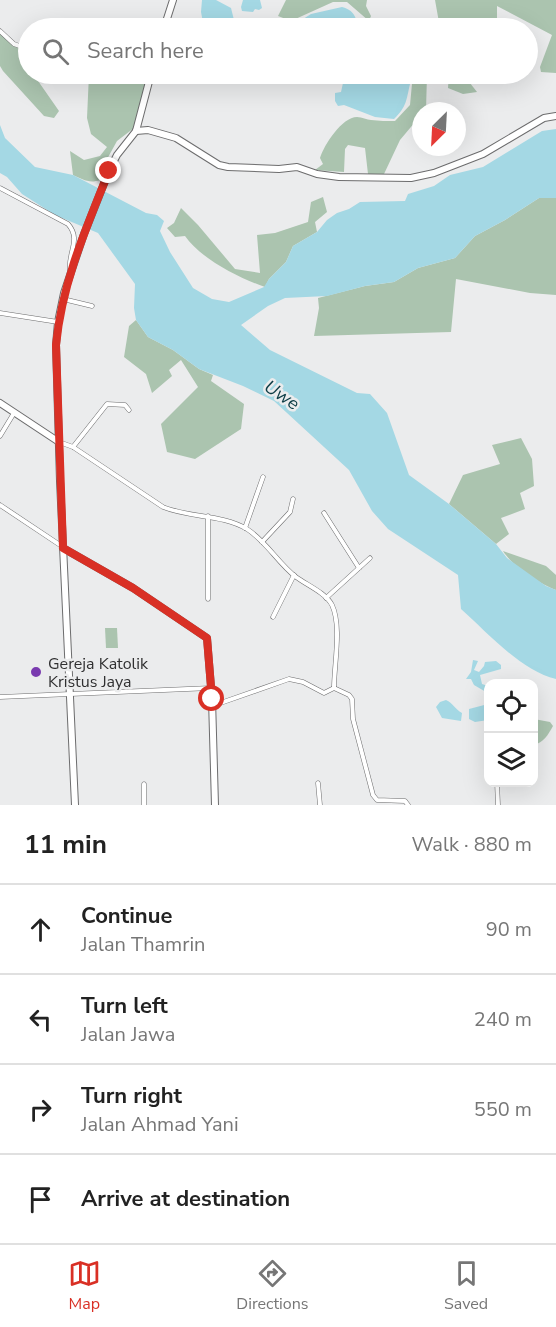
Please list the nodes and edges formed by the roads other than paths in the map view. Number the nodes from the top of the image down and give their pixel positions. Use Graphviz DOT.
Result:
graph roads {
  1 [pos="173,0"];
  2 [pos="167,18"];
  3 [pos="0,31"];
  4 [pos="18,45"];
  5 [pos="148,84"];
  6 [pos="556,116"];
  7 [pos="136,131"];
  8 [pos="0,188"];
  9 [pos="70,273"];
  10 [pos="63,299"];
  11 [pos="92,306"];
  12 [pos="0,313"];
  13 [pos="58,322"];
  14 [pos="0,403"];
  15 [pos="129,410"];
  16 [pos="14,412"];
  17 [pos="0,436"];
  18 [pos="59,442"];
  19 [pos="73,447"];
  20 [pos="263,477"];
  21 [pos="293,499"];
  22 [pos="0,505"];
  23 [pos="324,513"];
  24 [pos="208,516"];
  25 [pos="244,528"];
  26 [pos="262,543"];
  27 [pos="63,548"];
  28 [pos="370,558"];
  29 [pos="359,567"];
  30 [pos="294,575"];
  31 [pos="327,598"];
  32 [pos="208,599"];
  33 [pos="273,617"];
  34 [pos="211,688"];
  35 [pos="334,688"];
  36 [pos="71,693"];
  37 [pos="0,697"];
  38 [pos="212,705"];
  39 [pos="318,783"];
  40 [pos="144,784"];
  41 [pos="497,787"];
  42 [pos="75,805"];
  43 [pos="144,805"];
  44 [pos="215,805"];
  45 [pos="320,805"];
  46 [pos="408,805"];
  47 [pos="498,805"];
  1 -- 2 [label="main road"];
  3 -- 4 [label="street"];
  5 -- 7 [label="main road"];
  6 -- 7 [label="main road"];
  7 -- 9 [label="main road"];
  8 -- 9 [label="street"];
  9 -- 10 [label="main road"];
  10 -- 11 [label="street"];
  10 -- 13 [label="main road"];
  12 -- 13 [label="street"];
  13 -- 18 [label="main road"];
  14 -- 16 [label="main road"];
  15 -- 19 [label="street"];
  16 -- 17 [label="street"];
  16 -- 18 [label="main road"];
  18 -- 19 [label="street"];
  18 -- 27 [label="main road"];
  19 -- 24 [label="street"];
  20 -- 25 [label="street"];
  21 -- 26 [label="street"];
  22 -- 27 [label="street"];
  23 -- 29 [label="street"];
  24 -- 25 [label="street"];
  24 -- 32 [label="street"];
  25 -- 26 [label="street"];
  26 -- 30 [label="street"];
  27 -- 34 [label="main road"];
  27 -- 36 [label="main road"];
  28 -- 29 [label="street"];
  29 -- 31 [label="street"];
  30 -- 31 [label="street"];
  30 -- 33 [label="street"];
  31 -- 35 [label="street"];
  34 -- 36 [label="street"];
  34 -- 38 [label="main road"];
  35 -- 38 [label="street"];
  35 -- 46 [label="street"];
  36 -- 37 [label="street"];
  36 -- 42 [label="main road"];
  38 -- 44 [label="main road"];
  39 -- 45 [label="street"];
  40 -- 43 [label="street"];
  41 -- 47 [label="street"];
}
